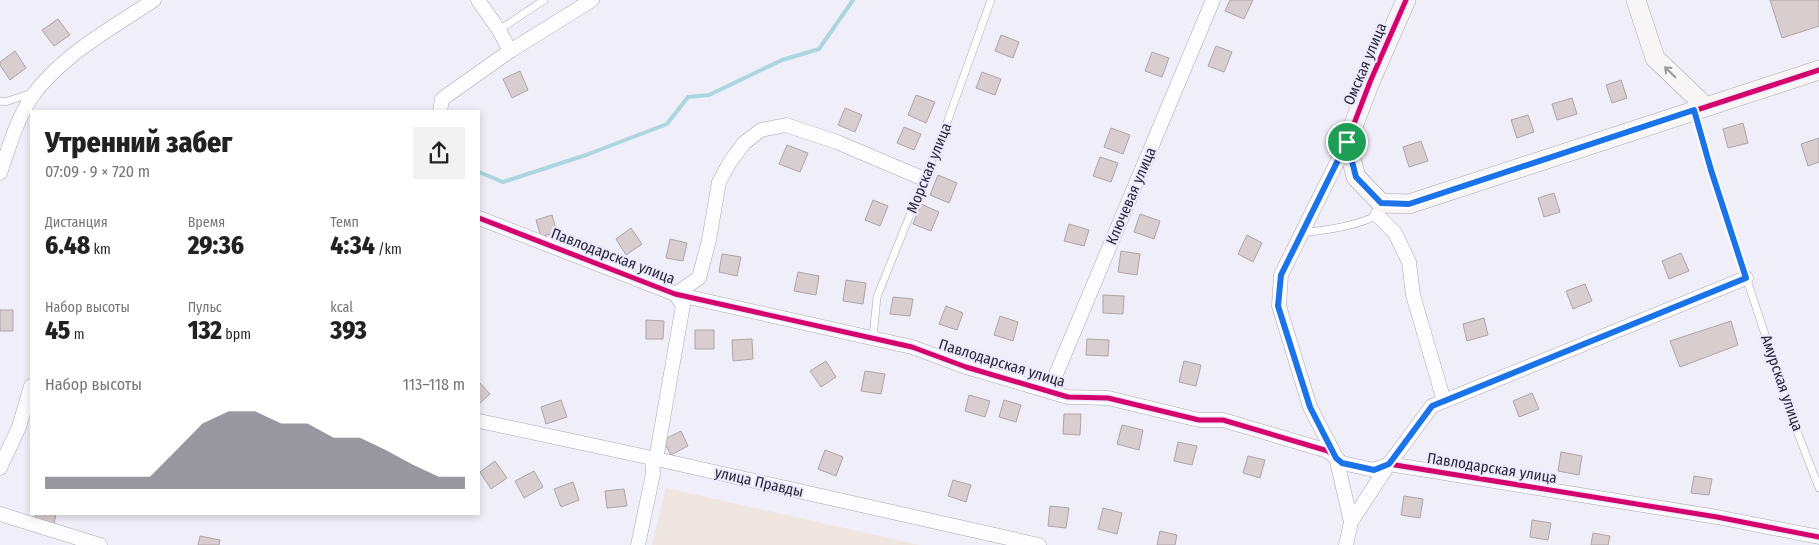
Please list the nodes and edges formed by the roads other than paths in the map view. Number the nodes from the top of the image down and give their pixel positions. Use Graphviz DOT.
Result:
graph roads {
  1 [pos="154,0"];
  2 [pos="478,0"];
  3 [pos="544,0"];
  4 [pos="592,0"];
  5 [pos="991,0"];
  6 [pos="1213,0"];
  7 [pos="1406,0"];
  8 [pos="1636,0"];
  9 [pos="499,30"];
  10 [pos="510,51"];
  11 [pos="1819,70"];
  12 [pos="38,91"];
  13 [pos="0,101"];
  14 [pos="1700,108"];
  15 [pos="440,110"];
  16 [pos="1347,142"];
  17 [pos="0,173"];
  18 [pos="924,179"];
  19 [pos="1395,204"];
  20 [pos="1377,215"];
  21 [pos="480,218"];
  22 [pos="1302,233"];
  23 [pos="1746,278"];
  24 [pos="675,294"];
  25 [pos="873,338"];
  26 [pos="30,389"];
  27 [pos="1050,392"];
  28 [pos="1444,401"];
  29 [pos="480,421"];
  30 [pos="1336,458"];
  31 [pos="654,459"];
  32 [pos="1389,464"];
  33 [pos="0,468"];
  34 [pos="1819,488"];
  35 [pos="0,514"];
  36 [pos="1351,522"];
  37 [pos="1819,537"];
  38 [pos="100,545"];
  39 [pos="638,545"];
  40 [pos="1039,545"];
  41 [pos="1346,545"];
  1 -- 12 [label="street"];
  2 -- 9 [label="street"];
  3 -- 9 [label="lane"];
  4 -- 10 [label="street"];
  5 -- 18 [label="lane, Морская улица"];
  6 -- 27 [label="street, Ключевая улица"];
  7 -- 16 [label="street, Омская улица"];
  14 -- 8 [label="street, one-way"];
  9 -- 10 [label="street"];
  10 -- 15 [label="street"];
  11 -- 14 [label="street"];
  12 -- 13 [label="lane"];
  12 -- 17 [label="street"];
  14 -- 19 [label="street"];
  14 -- 23 [label="lane, Амурская улица"];
  16 -- 19 [label="street"];
  16 -- 22 [label="street, Омская улица"];
  18 -- 24 [label="street"];
  18 -- 25 [label="lane, Морская улица"];
  19 -- 20 [label="lane"];
  20 -- 22 [label="lane"];
  20 -- 28 [label="street"];
  21 -- 24 [label="street, Павлодарская улица"];
  22 -- 30 [label="street, Омская улица"];
  23 -- 28 [label="street"];
  23 -- 34 [label="lane, Амурская улица"];
  24 -- 25 [label="street, Павлодарская улица"];
  24 -- 31 [label="street"];
  25 -- 27 [label="street, Павлодарская улица"];
  26 -- 33 [label="street"];
  27 -- 30 [label="street, Павлодарская улица"];
  28 -- 32 [label="street"];
  29 -- 31 [label="street, улица Правды"];
  30 -- 32 [label="street, Павлодарская улица"];
  30 -- 36 [label="street, Омская улица"];
  31 -- 39 [label="street"];
  31 -- 40 [label="street, улица Правды"];
  32 -- 36 [label="street"];
  32 -- 37 [label="street, Павлодарская улица"];
  35 -- 38 [label="street"];
  36 -- 41 [label="street"];
}
